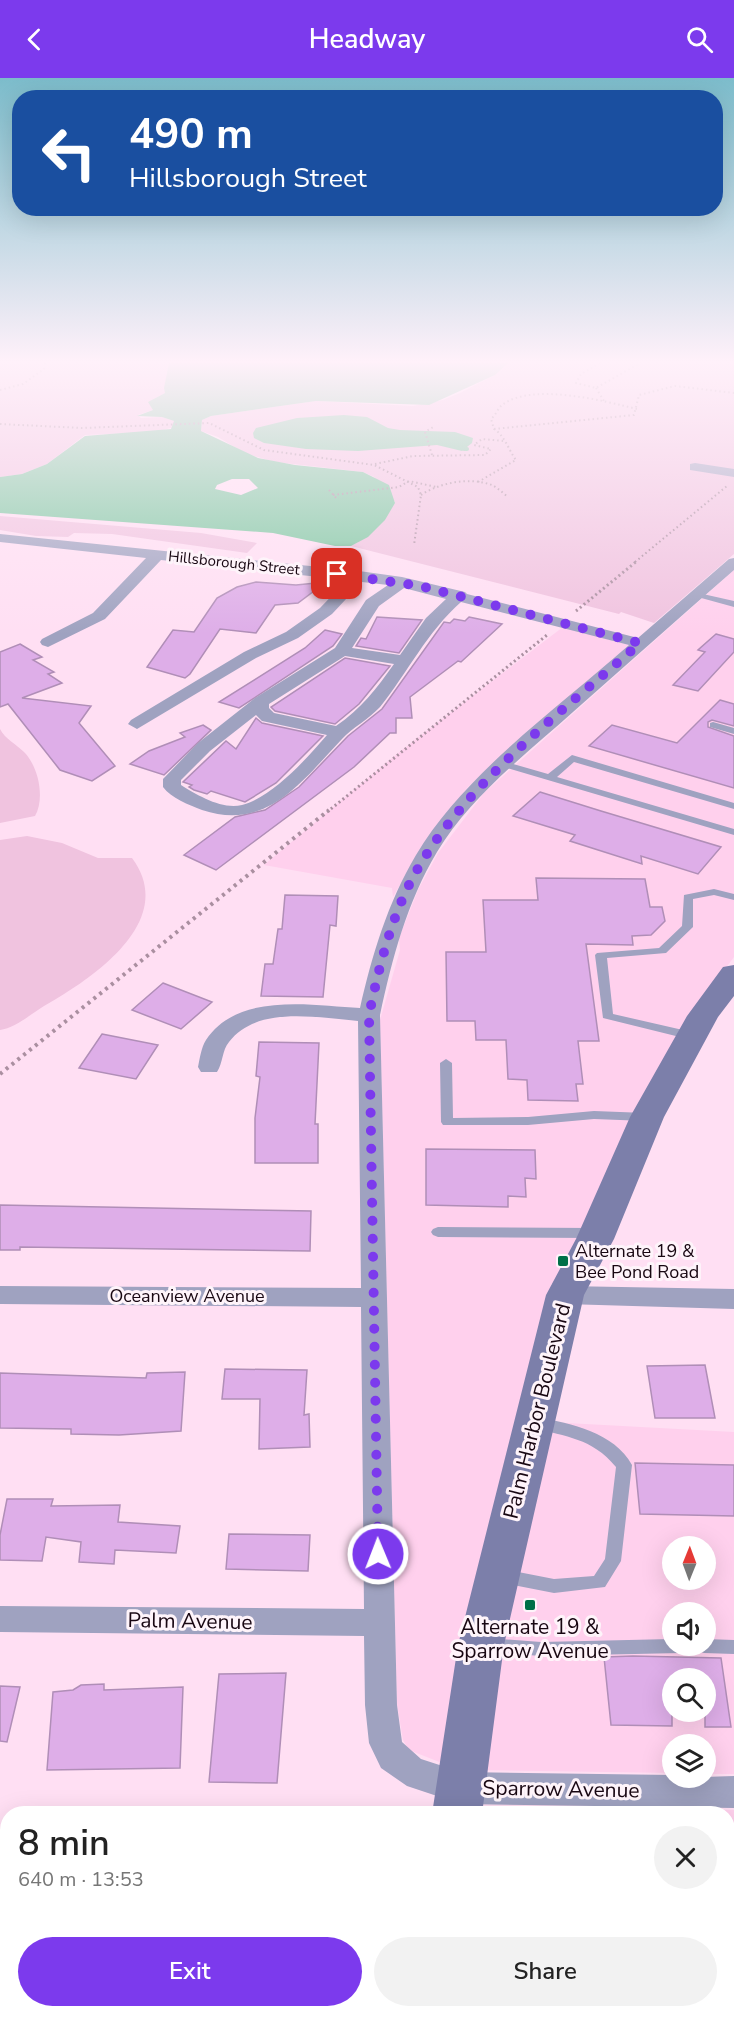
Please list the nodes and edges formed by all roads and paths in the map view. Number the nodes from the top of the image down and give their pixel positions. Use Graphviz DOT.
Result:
graph roads {
  1 [pos="283,453"];
  2 [pos="487,453"];
  3 [pos="512,453"];
  4 [pos="432,455"];
  5 [pos="374,465"];
  6 [pos="695,467"];
  7 [pos="734,473"];
  8 [pos="734,480"];
  9 [pos="409,481"];
  10 [pos="478,482"];
  11 [pos="436,487"];
  12 [pos="329,489"];
  13 [pos="333,495"];
  14 [pos="420,495"];
  15 [pos="508,497"];
  16 [pos="338,500"];
  17 [pos="0,538"];
  18 [pos="414,545"];
  19 [pos="158,555"];
  20 [pos="730,569"];
  21 [pos="359,576"];
  22 [pos="402,582"];
  23 [pos="697,594"];
  24 [pos="460,596"];
  25 [pos="734,604"];
  26 [pos="562,622"];
  27 [pos="48,642"];
  28 [pos="640,643"];
  29 [pos="342,651"];
  30 [pos="403,660"];
  31 [pos="261,702"];
  32 [pos="137,724"];
  33 [pos="713,725"];
  34 [pos="734,731"];
  35 [pos="339,732"];
  36 [pos="503,764"];
  37 [pos="550,778"];
  38 [pos="734,806"];
  39 [pos="734,832"];
  40 [pos="734,897"];
  41 [pos="734,974"];
  42 [pos="369,1015"];
  43 [pos="692,1036"];
  44 [pos="446,1063"];
  45 [pos="209,1067"];
  46 [pos="0,1074"];
  47 [pos="648,1117"];
  48 [pos="438,1232"];
  49 [pos="598,1233"];
  50 [pos="0,1295"];
  51 [pos="566,1295"];
  52 [pos="374,1298"];
  53 [pos="734,1299"];
  54 [pos="534,1422"];
  55 [pos="495,1575"];
  56 [pos="0,1619"];
  57 [pos="379,1623"];
  58 [pos="481,1645"];
  59 [pos="662,1646"];
  60 [pos="716,1646"];
  61 [pos="734,1647"];
  62 [pos="734,1792"];
  63 [pos="459,1801"];
  1 -- 5 [label="path"];
  2 -- 4 [label="path"];
  3 -- 10 [label="path"];
  4 -- 5 [label="path"];
  5 -- 9 [label="path"];
  6 -- 7 [label="street"];
  8 -- 26 [label="path"];
  9 -- 11 [label="path"];
  9 -- 13 [label="path"];
  9 -- 14 [label="path"];
  10 -- 11 [label="path"];
  10 -- 15 [label="path"];
  11 -- 14 [label="path"];
  12 -- 13 [label="path"];
  13 -- 16 [label="path"];
  14 -- 18 [label="path"];
  17 -- 19 [label="street, Hillsborough Street"];
  19 -- 21 [label="street, Hillsborough Street"];
  19 -- 27 [label="street"];
  20 -- 23 [label="street, Sparrow Avenue"];
  21 -- 22 [label="street, Hillsborough Street"];
  21 -- 32 [label="street"];
  22 -- 24 [label="street, Hillsborough Street"];
  22 -- 29 [label="street"];
  23 -- 25 [label="lane"];
  23 -- 28 [label="street, Sparrow Avenue"];
  24 -- 26 [label="street, Hillsborough Street"];
  24 -- 30 [label="street"];
  26 -- 28 [label="street, Hillsborough Street"];
  26 -- 46 [label="path"];
  28 -- 36 [label="street, Sparrow Avenue"];
  29 -- 30 [label="street"];
  29 -- 31 [label="street"];
  30 -- 35 [label="street"];
  31 -- 35 [label="street"];
  31 -- 35 [label="street"];
  33 -- 34 [label="lane"];
  36 -- 37 [label="lane"];
  36 -- 42 [label="street, Sparrow Avenue"];
  37 -- 38 [label="lane"];
  37 -- 39 [label="lane"];
  40 -- 43 [label="lane"];
  41 -- 43 [label="main road, Palm Harbor Boulevard"];
  42 -- 45 [label="street"];
  42 -- 52 [label="street, Sparrow Avenue"];
  43 -- 47 [label="main road, Palm Harbor Boulevard"];
  44 -- 47 [label="lane"];
  47 -- 49 [label="main road, Palm Harbor Boulevard"];
  48 -- 49 [label="lane"];
  49 -- 51 [label="main road, Palm Harbor Boulevard"];
  50 -- 52 [label="street, Oceanview Avenue"];
  51 -- 53 [label="street"];
  51 -- 54 [label="main road, Palm Harbor Boulevard"];
  52 -- 57 [label="street, Sparrow Avenue"];
  54 -- 55 [label="main road, Palm Harbor Boulevard"];
  54 -- 55 [label="lane"];
  55 -- 58 [label="main road, Palm Harbor Boulevard"];
  56 -- 57 [label="street, Palm Avenue"];
  57 -- 63 [label="street, Sparrow Avenue"];
  58 -- 59 [label="lane"];
  58 -- 63 [label="main road, Palm Harbor Boulevard"];
  60 -- 61 [label="lane"];
  62 -- 63 [label="street, Sparrow Avenue"];
}
